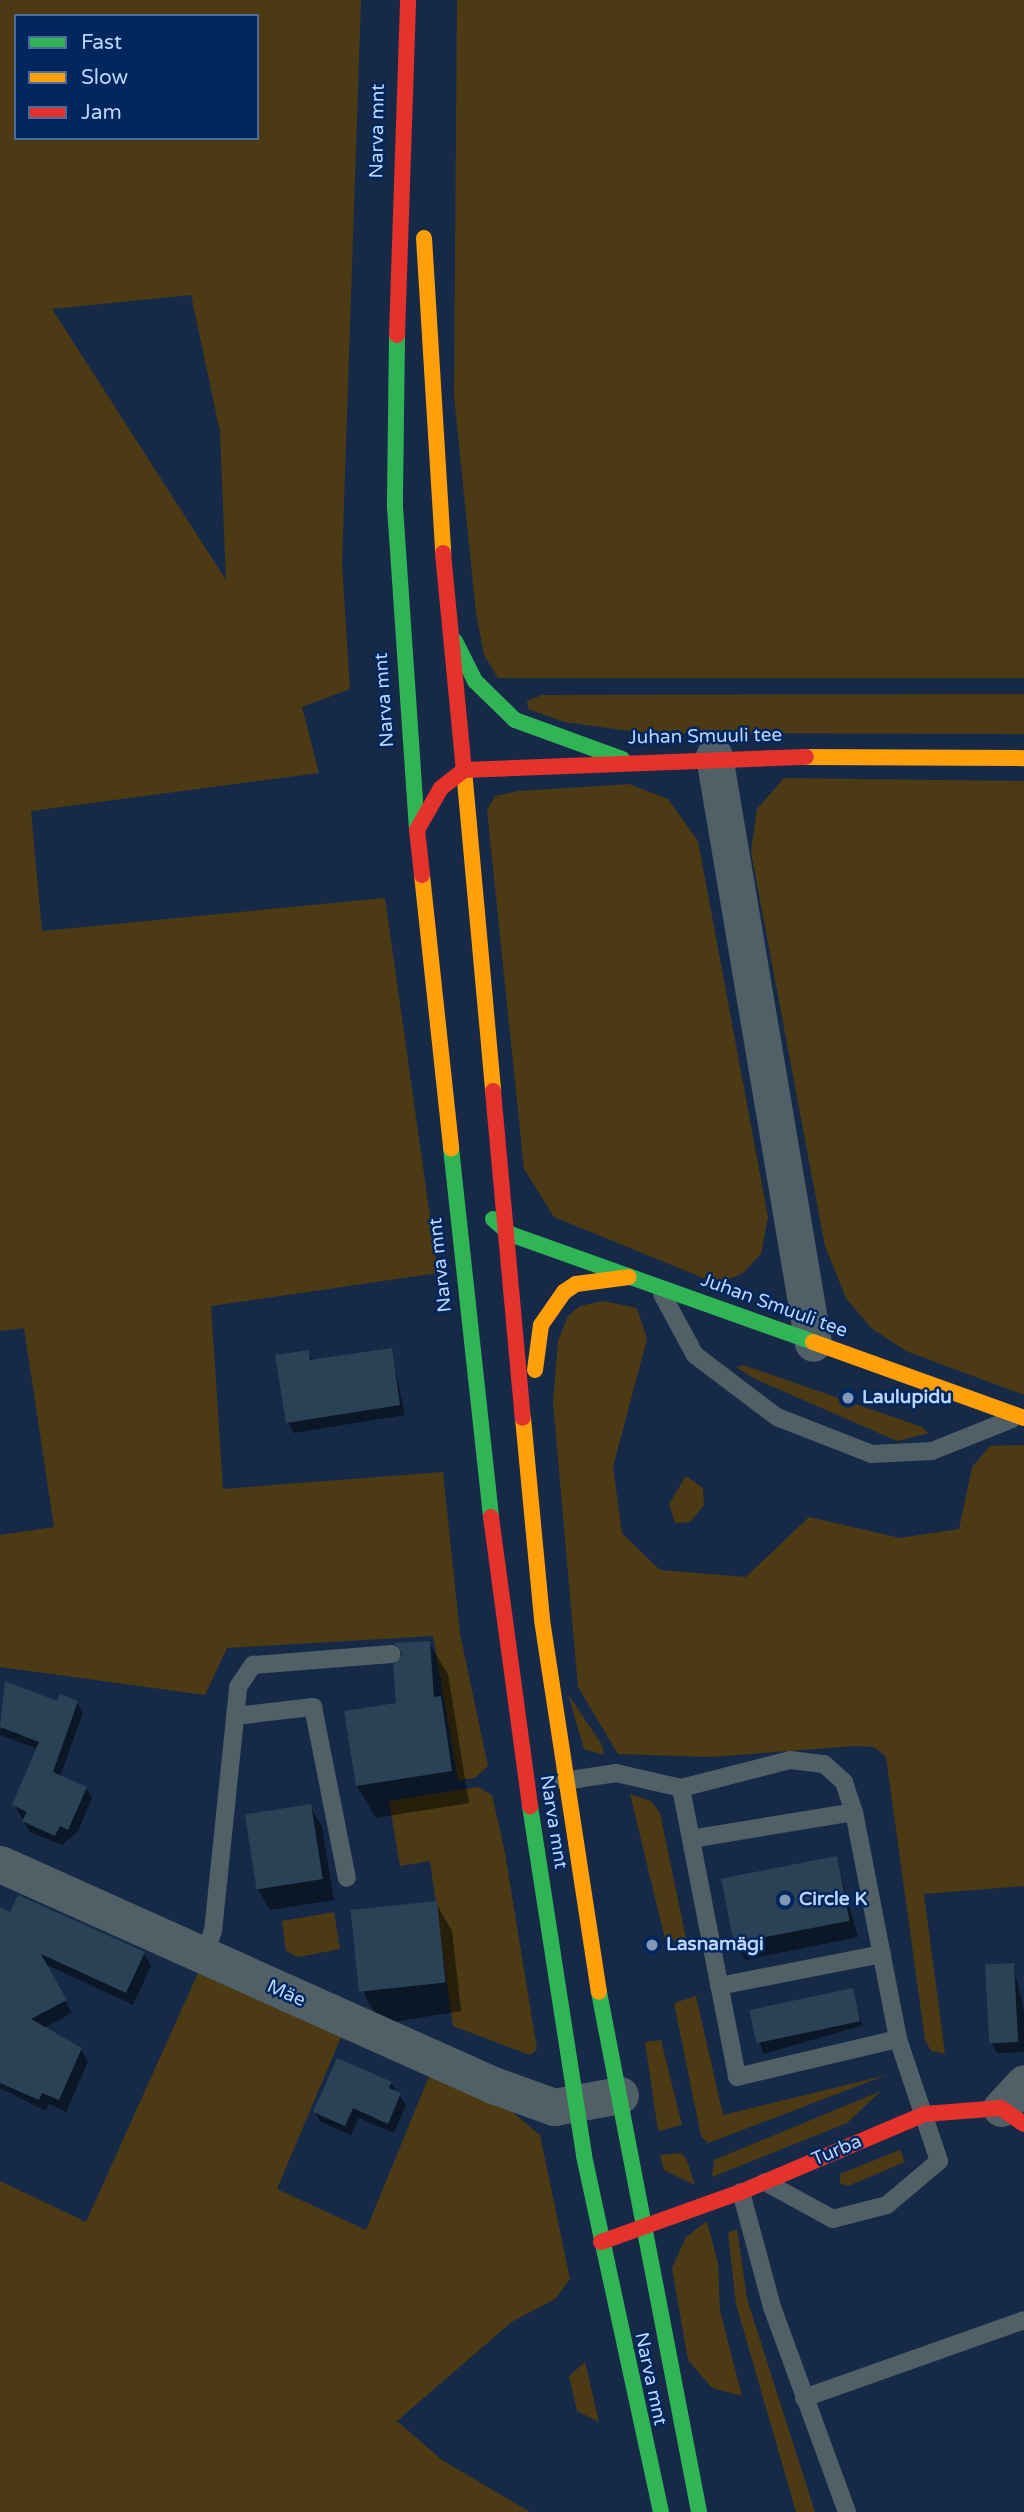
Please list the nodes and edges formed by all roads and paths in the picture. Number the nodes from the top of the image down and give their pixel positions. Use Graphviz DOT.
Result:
graph roads {
  1 [pos="408,0"];
  2 [pos="425,0"];
  3 [pos="424,94"];
  4 [pos="424,216"];
  5 [pos="447,625"];
  6 [pos="714,756"];
  7 [pos="1024,758"];
  8 [pos="622,760"];
  9 [pos="464,770"];
  10 [pos="417,830"];
  11 [pos="450,1142"];
  12 [pos="510,1234"];
  13 [pos="635,1277"];
  14 [pos="657,1285"];
  15 [pos="813,1343"];
  16 [pos="1021,1417"];
  17 [pos="529,1454"];
  18 [pos="392,1654"];
  19 [pos="235,1716"];
  20 [pos="564,1781"];
  21 [pos="681,1788"];
  22 [pos="853,1812"];
  23 [pos="691,1839"];
  24 [pos="0,1864"];
  25 [pos="347,1878"];
  26 [pos="882,1954"];
  27 [pos="204,1958"];
  28 [pos="719,1986"];
  29 [pos="898,2039"];
  30 [pos="620,2095"];
  31 [pos="577,2103"];
  32 [pos="1016,2105"];
  33 [pos="925,2114"];
  34 [pos="765,2182"];
  35 [pos="741,2192"];
  36 [pos="645,2229"];
  37 [pos="601,2242"];
  38 [pos="1024,2320"];
  39 [pos="804,2398"];
  40 [pos="661,2512"];
  41 [pos="699,2512"];
  42 [pos="848,2512"];
  1 -- 10 [label="main road, Narva mnt"];
  2 -- 3 [label="main road"];
  4 -- 5 [label="main road, Narva mnt"];
  5 -- 8 [label="main road"];
  5 -- 9 [label="main road, Narva mnt"];
  6 -- 7 [label="main road, Juhan Smuuli tee"];
  6 -- 8 [label="main road, Juhan Smuuli tee"];
  6 -- 15 [label="street"];
  8 -- 9 [label="main road, Juhan Smuuli tee"];
  9 -- 10 [label="main road"];
  9 -- 12 [label="main road, Narva mnt"];
  10 -- 11 [label="main road, Narva mnt"];
  11 -- 12 [label="main road"];
  11 -- 31 [label="main road, Narva mnt"];
  12 -- 13 [label="main road, Juhan Smuuli tee"];
  12 -- 17 [label="main road, Narva mnt"];
  13 -- 14 [label="main road, Juhan Smuuli tee"];
  13 -- 17 [label="main road"];
  14 -- 15 [label="main road, Juhan Smuuli tee"];
  14 -- 16 [label="lane"];
  15 -- 16 [label="main road, Juhan Smuuli tee"];
  17 -- 20 [label="main road, Narva mnt"];
  18 -- 19 [label="lane"];
  19 -- 25 [label="lane"];
  19 -- 27 [label="lane"];
  20 -- 21 [label="lane"];
  20 -- 30 [label="main road, Narva mnt"];
  21 -- 22 [label="lane"];
  21 -- 23 [label="lane"];
  22 -- 23 [label="lane"];
  22 -- 26 [label="lane"];
  23 -- 28 [label="lane"];
  24 -- 27 [label="street, Mäe"];
  26 -- 28 [label="lane"];
  26 -- 29 [label="lane"];
  27 -- 31 [label="street, Mäe"];
  28 -- 29 [label="lane"];
  29 -- 33 [label="lane"];
  30 -- 31 [label="street, Mäe"];
  30 -- 36 [label="main road, Narva mnt"];
  31 -- 37 [label="main road, Narva mnt"];
  32 -- 33 [label="main road, Turba"];
  33 -- 34 [label="main road, Turba"];
  33 -- 34 [label="lane"];
  34 -- 35 [label="main road, Turba"];
  35 -- 36 [label="main road, Turba"];
  35 -- 39 [label="lane"];
  36 -- 37 [label="main road, Turba"];
  36 -- 41 [label="main road, Narva mnt"];
  37 -- 40 [label="main road, Narva mnt"];
  38 -- 39 [label="lane"];
  39 -- 42 [label="lane"];
}
